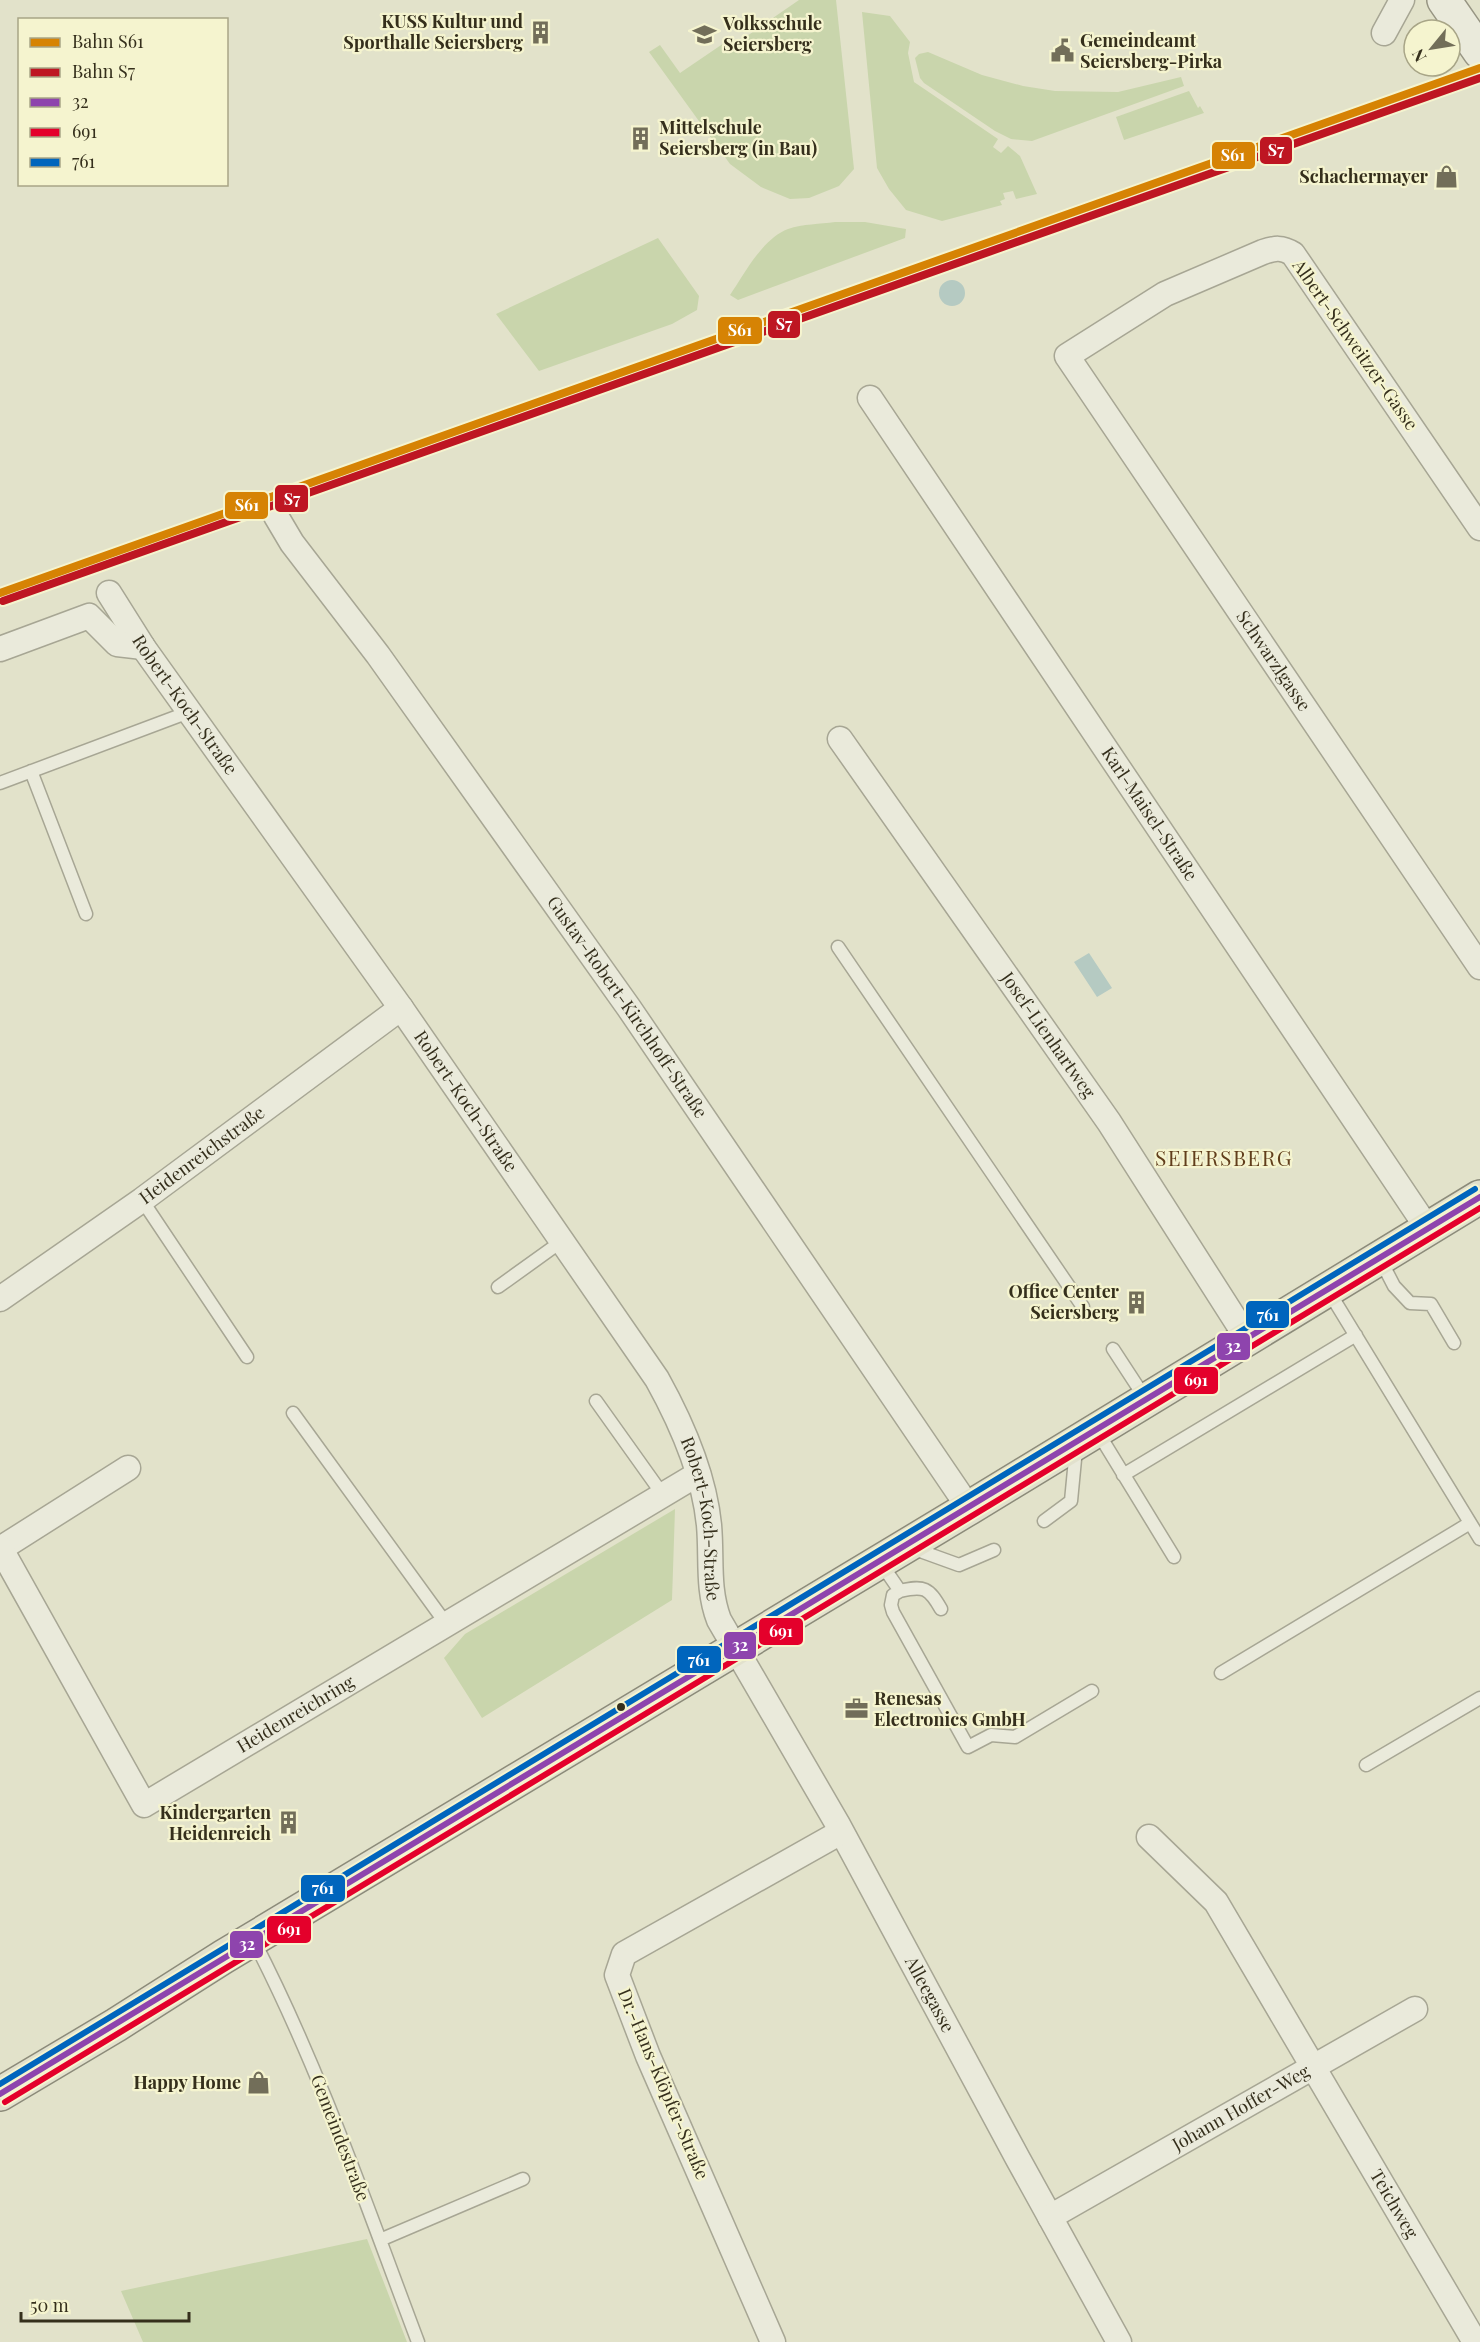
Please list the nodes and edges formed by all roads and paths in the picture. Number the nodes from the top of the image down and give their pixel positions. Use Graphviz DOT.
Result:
graph roads {
  1 [pos="1402,0"];
  2 [pos="1444,0"];
  3 [pos="1384,33"];
  4 [pos="1478,47"];
  5 [pos="1067,356"];
  6 [pos="870,398"];
  7 [pos="276,516"];
  8 [pos="1480,528"];
  9 [pos="109,593"];
  10 [pos="143,647"];
  11 [pos="0,649"];
  12 [pos="189,712"];
  13 [pos="840,739"];
  14 [pos="31,771"];
  15 [pos="0,783"];
  16 [pos="86,914"];
  17 [pos="838,947"];
  18 [pos="1480,967"];
  19 [pos="401,1008"];
  20 [pos="1480,1197"];
  21 [pos="142,1200"];
  22 [pos="1428,1229"];
  23 [pos="562,1241"];
  24 [pos="1379,1258"];
  25 [pos="498,1287"];
  26 [pos="1330,1288"];
  27 [pos="0,1299"];
  28 [pos="1083,1307"];
  29 [pos="1356,1335"];
  30 [pos="1247,1338"];
  31 [pos="1454,1344"];
  32 [pos="1113,1349"];
  33 [pos="247,1357"];
  34 [pos="1146,1399"];
  35 [pos="596,1401"];
  36 [pos="293,1413"];
  37 [pos="1086,1436"];
  38 [pos="128,1468"];
  39 [pos="698,1474"];
  40 [pos="1124,1474"];
  41 [pos="663,1495"];
  42 [pos="969,1508"];
  43 [pos="1044,1521"];
  44 [pos="1470,1523"];
  45 [pos="1480,1539"];
  46 [pos="1,1549"];
  47 [pos="994,1550"];
  48 [pos="892,1554"];
  49 [pos="1174,1557"];
  50 [pos="900,1591"];
  51 [pos="941,1609"];
  52 [pos="447,1625"];
  53 [pos="735,1648"];
  54 [pos="1221,1674"];
  55 [pos="1092,1691"];
  56 [pos="1480,1698"];
  57 [pos="1366,1765"];
  58 [pos="841,1832"];
  59 [pos="1149,1837"];
  60 [pos="253,1938"];
  61 [pos="1415,2009"];
  62 [pos="1311,2066"];
  63 [pos="0,2094"];
  64 [pos="523,2179"];
  65 [pos="1050,2217"];
  66 [pos="380,2240"];
  67 [pos="418,2342"];
  68 [pos="773,2342"];
  69 [pos="1119,2342"];
  70 [pos="1475,2342"];
  1 -- 3 [label="street"];
  2 -- 4 [label="main road"];
  5 -- 8 [label="street, Albert-Schweitzer-Gasse"];
  5 -- 18 [label="street, Schwarzlgasse"];
  6 -- 22 [label="street, Karl-Maisel-Straße"];
  7 -- 42 [label="street, Gustav-Robert-Kirchhoff-Straße"];
  9 -- 10 [label="street, Robert-Koch-Straße"];
  10 -- 11 [label="street"];
  10 -- 12 [label="street, Robert-Koch-Straße"];
  12 -- 14 [label="lane"];
  12 -- 19 [label="street, Robert-Koch-Straße"];
  13 -- 30 [label="street, Josef-Lienhartweg"];
  14 -- 15 [label="lane"];
  14 -- 16 [label="lane"];
  17 -- 28 [label="lane"];
  19 -- 21 [label="street, Heidenreichstraße"];
  19 -- 23 [label="street, Robert-Koch-Straße"];
  20 -- 22 [label="main road"];
  21 -- 27 [label="street, Heidenreichstraße"];
  21 -- 33 [label="lane"];
  22 -- 24 [label="main road"];
  23 -- 25 [label="lane"];
  23 -- 39 [label="street, Robert-Koch-Straße"];
  24 -- 26 [label="main road"];
  24 -- 31 [label="lane"];
  26 -- 29 [label="lane"];
  26 -- 30 [label="main road"];
  29 -- 40 [label="lane"];
  29 -- 44 [label="lane"];
  30 -- 34 [label="main road"];
  32 -- 34 [label="lane"];
  34 -- 37 [label="main road"];
  35 -- 41 [label="lane"];
  36 -- 52 [label="lane"];
  37 -- 40 [label="lane"];
  37 -- 42 [label="main road"];
  37 -- 43 [label="lane"];
  38 -- 46 [label="street, Heidenreichring"];
  39 -- 41 [label="street, Heidenreichring"];
  39 -- 53 [label="street, Robert-Koch-Straße"];
  40 -- 49 [label="lane"];
  41 -- 52 [label="street, Heidenreichring"];
  42 -- 48 [label="main road"];
  44 -- 45 [label="lane"];
  44 -- 54 [label="lane"];
  46 -- 52 [label="street, Heidenreichring"];
  47 -- 48 [label="lane"];
  48 -- 50 [label="lane"];
  48 -- 53 [label="main road"];
  50 -- 51 [label="lane"];
  50 -- 55 [label="lane"];
  53 -- 58 [label="street, Alleegasse"];
  53 -- 60 [label="main road"];
  56 -- 57 [label="lane"];
  58 -- 65 [label="street, Alleegasse"];
  58 -- 68 [label="street, Dr.-Hans-Klöpfer-Straße"];
  59 -- 62 [label="street, Johann Hoffer-Weg"];
  60 -- 63 [label="main road"];
  60 -- 66 [label="lane, Gemeindestraße"];
  61 -- 62 [label="street"];
  62 -- 65 [label="street, Johann Hoffer-Weg"];
  62 -- 70 [label="street, Teichweg"];
  64 -- 66 [label="lane"];
  65 -- 69 [label="street, Alleegasse"];
  66 -- 67 [label="lane, Gemeindestraße"];
}
